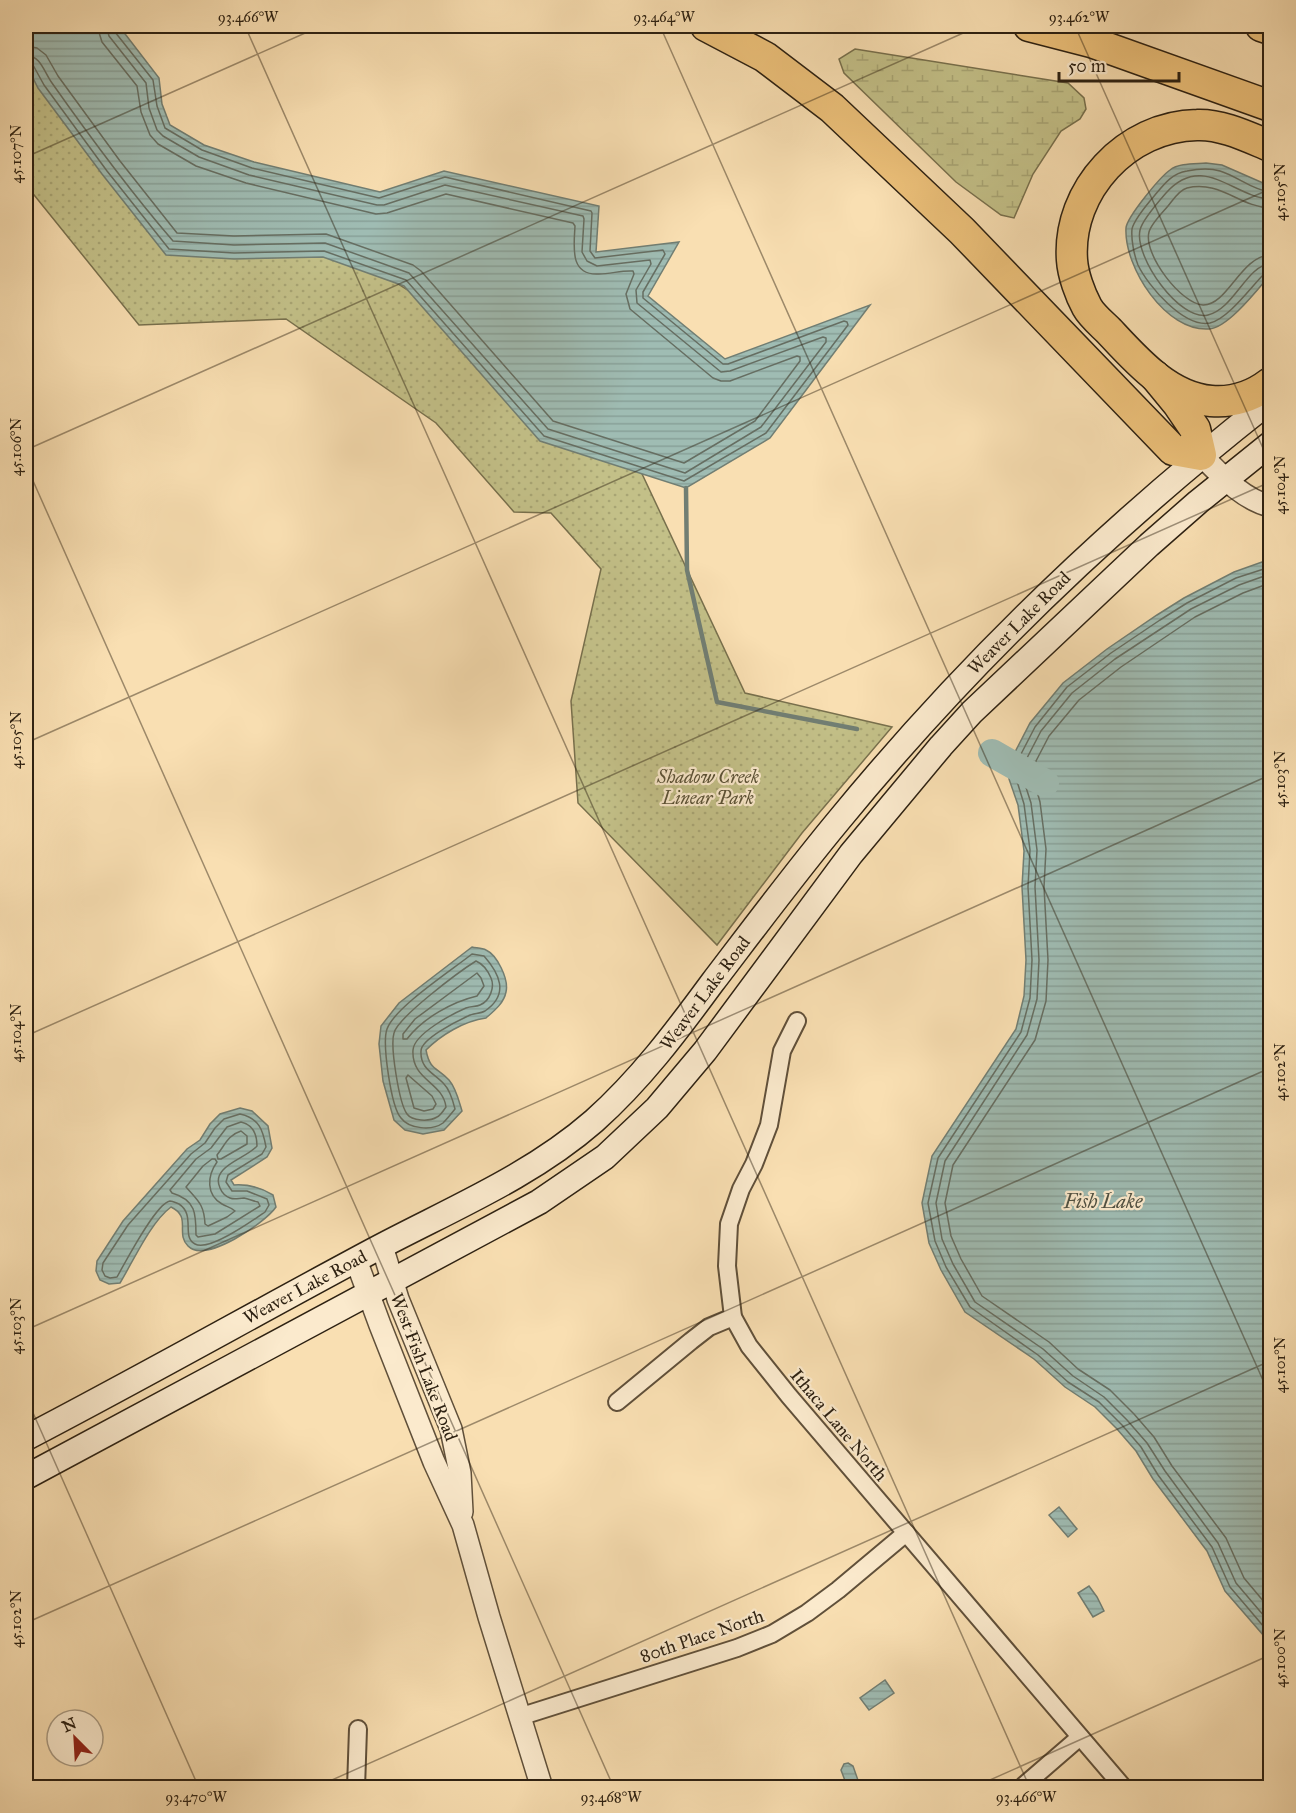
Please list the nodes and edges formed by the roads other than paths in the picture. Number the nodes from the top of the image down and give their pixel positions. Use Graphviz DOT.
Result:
graph roads {
  1 [pos="706,26"];
  2 [pos="1029,26"];
  3 [pos="1262,26"];
  4 [pos="1270,28"];
  5 [pos="1270,105"];
  6 [pos="1270,127"];
  7 [pos="1270,146"];
  8 [pos="1088,309"];
  9 [pos="1155,376"];
  10 [pos="1270,383"];
  11 [pos="1270,401"];
  12 [pos="1270,444"];
  13 [pos="1202,455"];
  14 [pos="1226,480"];
  15 [pos="1270,506"];
  16 [pos="797,1021"];
  17 [pos="382,1246"];
  18 [pos="356,1260"];
  19 [pos="391,1281"];
  20 [pos="368,1294"];
  21 [pos="734,1317"];
  22 [pos="110,1392"];
  23 [pos="617,1402"];
  24 [pos="26,1423"];
  25 [pos="26,1438"];
  26 [pos="26,1477"];
  27 [pos="463,1524"];
  28 [pos="906,1533"];
  29 [pos="519,1717"];
  30 [pos="358,1729"];
  31 [pos="1080,1737"];
  32 [pos="356,1788"];
  33 [pos="542,1788"];
  34 [pos="1021,1788"];
  35 [pos="1124,1788"];
  1 -- 13 [label="highway"];
  2 -- 5 [label="highway"];
  3 -- 4 [label="highway"];
  6 -- 8 [label="highway"];
  7 -- 8 [label="highway"];
  8 -- 9 [label="highway"];
  9 -- 10 [label="highway"];
  9 -- 13 [label="highway"];
  11 -- 13 [label="main road, Weaver Lake Road"];
  12 -- 14 [label="main road, Weaver Lake Road"];
  13 -- 14 [label="street"];
  13 -- 17 [label="main road, Weaver Lake Road"];
  14 -- 15 [label="street"];
  14 -- 19 [label="main road, Weaver Lake Road"];
  16 -- 21 [label="street, Ithaca Lane North"];
  17 -- 18 [label="main road, Weaver Lake Road"];
  17 -- 19 [label="street, West Fish Lake Road"];
  18 -- 20 [label="street, West Fish Lake Road"];
  18 -- 22 [label="main road, Weaver Lake Road"];
  19 -- 20 [label="main road, Weaver Lake Road"];
  19 -- 27 [label="street, West Fish Lake Road"];
  20 -- 26 [label="main road, Weaver Lake Road"];
  20 -- 27 [label="street, West Fish Lake Road"];
  21 -- 23 [label="street"];
  21 -- 28 [label="street, Ithaca Lane North"];
  22 -- 24 [label="main road"];
  22 -- 25 [label="main road, Weaver Lake Road"];
  27 -- 29 [label="street, West Fish Lake Road"];
  28 -- 29 [label="street, 80th Place North"];
  28 -- 31 [label="street, Ithaca Lane North"];
  29 -- 33 [label="street, West Fish Lake Road"];
  30 -- 32 [label="street"];
  31 -- 34 [label="street"];
  31 -- 35 [label="street, Ithaca Lane North"];
}
